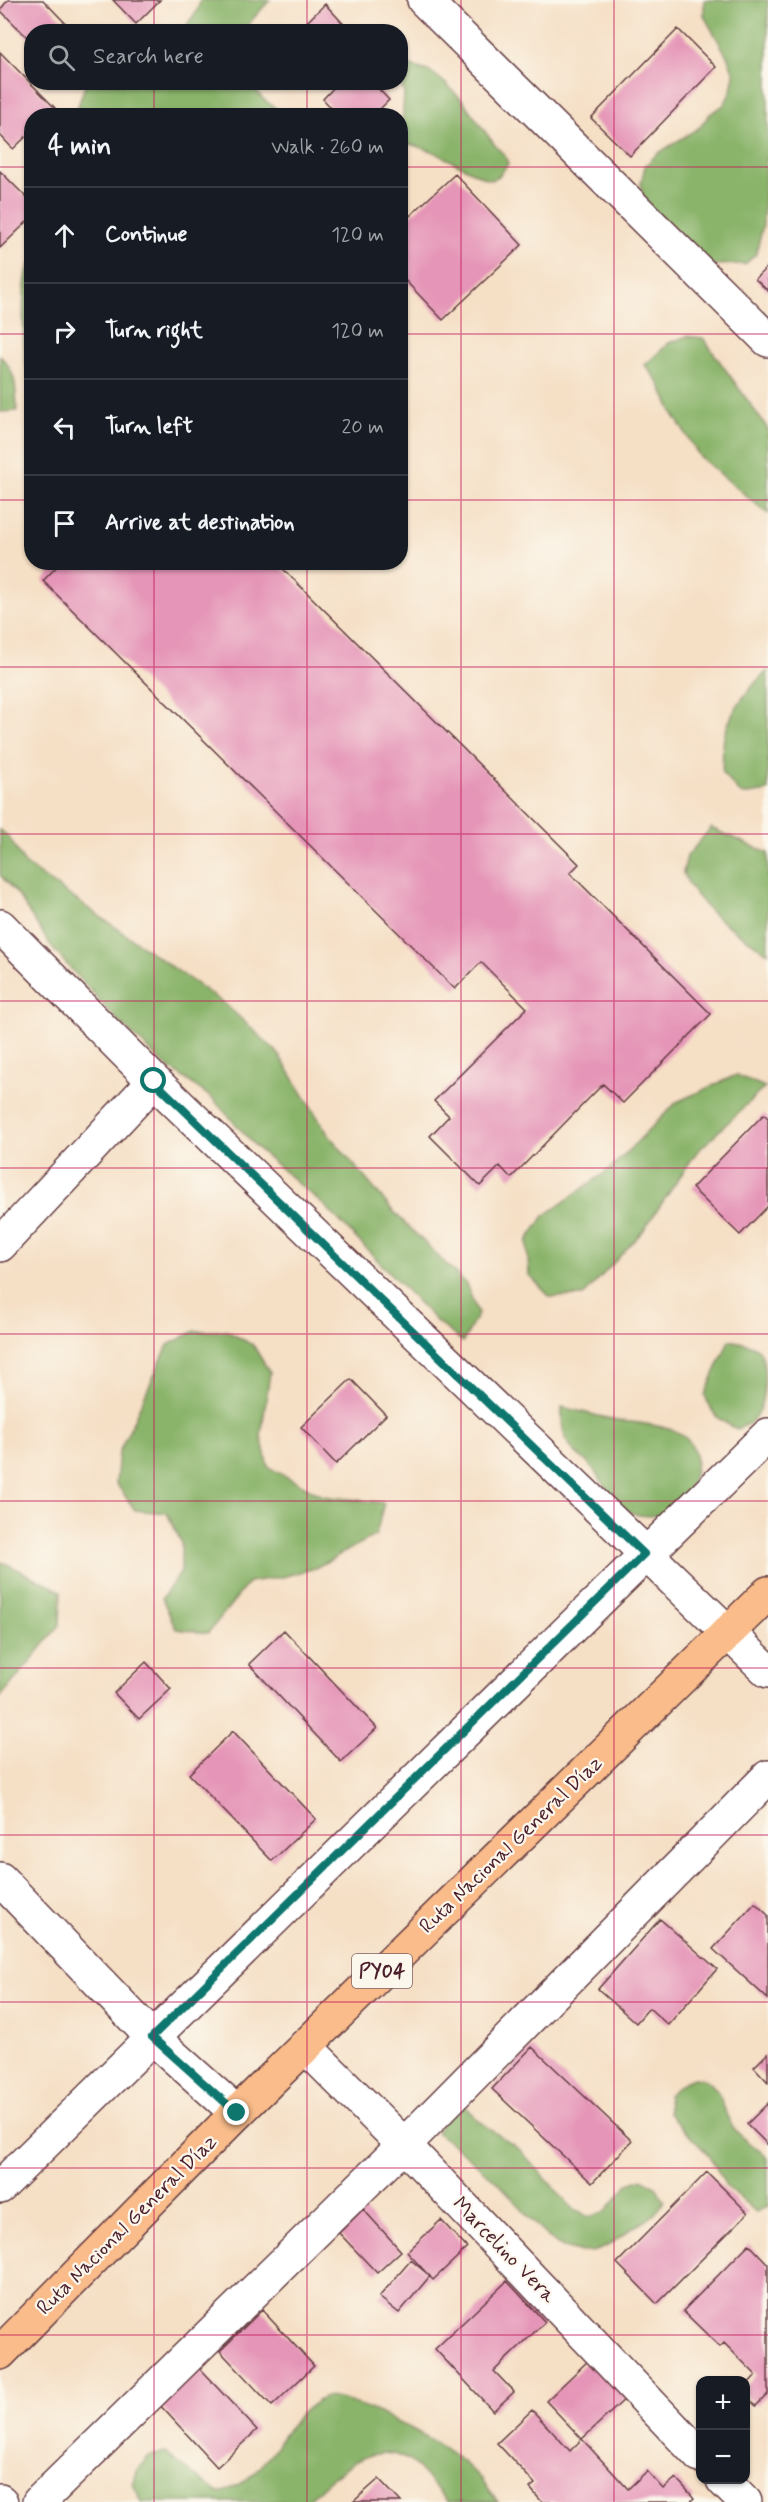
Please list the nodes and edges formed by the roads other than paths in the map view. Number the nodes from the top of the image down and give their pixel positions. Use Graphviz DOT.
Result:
graph roads {
  1 [pos="424,0"];
  2 [pos="768,340"];
  3 [pos="0,926"];
  4 [pos="154,1081"];
  5 [pos="0,1245"];
  6 [pos="768,1435"];
  7 [pos="644,1554"];
  8 [pos="768,1593"];
  9 [pos="728,1632"];
  10 [pos="768,1671"];
  11 [pos="768,1777"];
  12 [pos="0,1879"];
  13 [pos="152,2037"];
  14 [pos="305,2046"];
  15 [pos="237,2113"];
  16 [pos="404,2145"];
  17 [pos="0,2187"];
  18 [pos="0,2353"];
  19 [pos="696,2452"];
  20 [pos="727,2484"];
  21 [pos="39,2502"];
  22 [pos="745,2502"];
  1 -- 2 [label="street"];
  3 -- 4 [label="street"];
  4 -- 5 [label="street"];
  4 -- 7 [label="street"];
  6 -- 7 [label="street"];
  7 -- 9 [label="street"];
  7 -- 13 [label="street"];
  8 -- 9 [label="highway, Ruta Nacional General Díaz / PY04"];
  9 -- 10 [label="street"];
  9 -- 14 [label="highway, Ruta Nacional General Díaz / PY04"];
  11 -- 16 [label="street"];
  12 -- 13 [label="street"];
  13 -- 15 [label="street"];
  13 -- 17 [label="street"];
  14 -- 15 [label="highway, Ruta Nacional General Díaz / PY04"];
  14 -- 16 [label="street, Marcelino Vera"];
  15 -- 18 [label="highway, Ruta Nacional General Díaz / PY04"];
  16 -- 19 [label="street, Marcelino Vera"];
  16 -- 21 [label="street"];
  20 -- 22 [label="street"];
}
